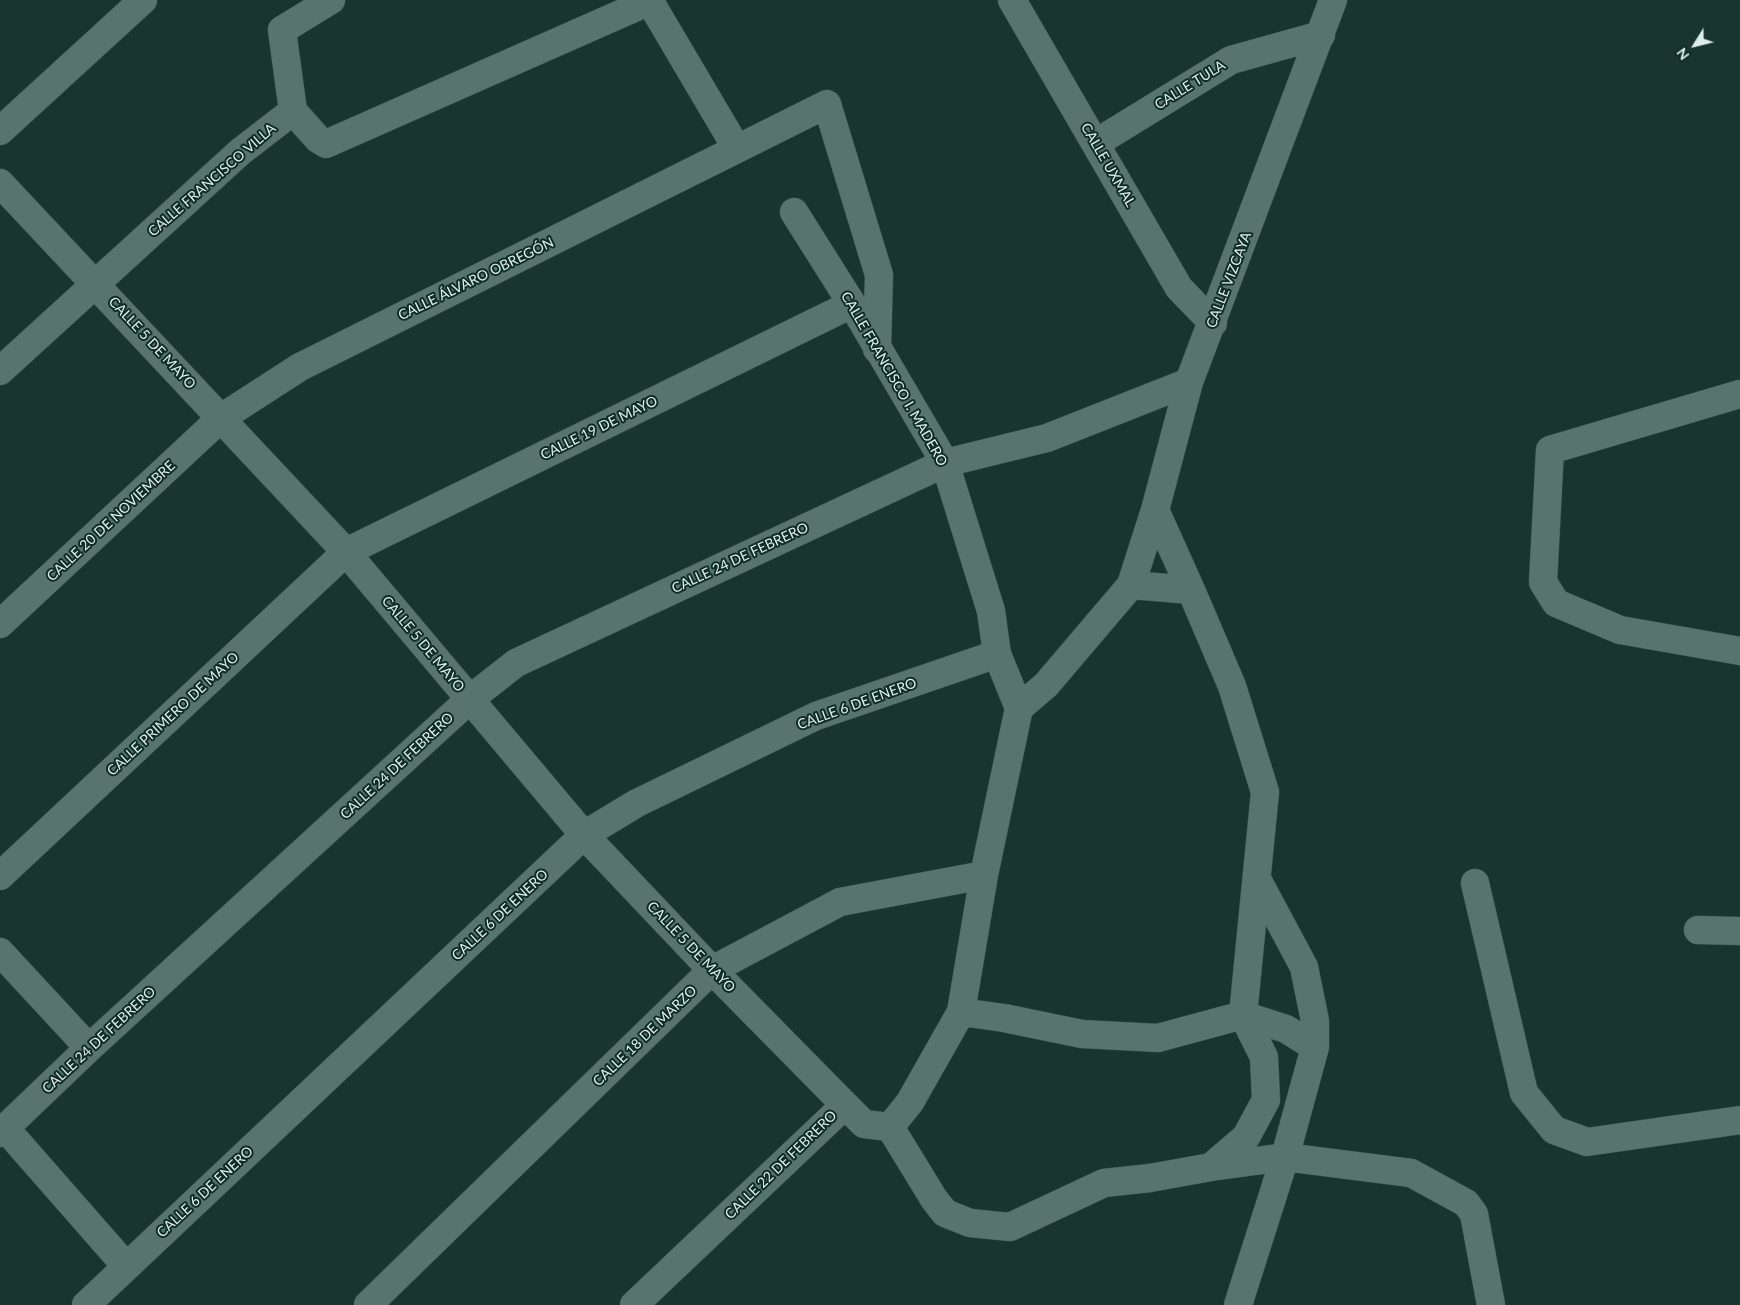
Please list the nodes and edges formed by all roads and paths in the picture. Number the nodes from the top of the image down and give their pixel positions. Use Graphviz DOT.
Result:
graph roads {
  1 [pos="143,0"];
  2 [pos="330,0"];
  3 [pos="1012,0"];
  4 [pos="1333,0"];
  5 [pos="650,1"];
  6 [pos="1321,35"];
  7 [pos="293,111"];
  8 [pos="0,131"];
  9 [pos="1096,143"];
  10 [pos="736,150"];
  11 [pos="0,183"];
  12 [pos="794,212"];
  13 [pos="96,284"];
  14 [pos="852,304"];
  15 [pos="1213,323"];
  16 [pos="877,349"];
  17 [pos="0,370"];
  18 [pos="1190,382"];
  19 [pos="1740,394"];
  20 [pos="222,418"];
  21 [pos="945,463"];
  22 [pos="1155,510"];
  23 [pos="346,552"];
  24 [pos="1131,584"];
  25 [pos="1191,590"];
  26 [pos="0,624"];
  27 [pos="1740,651"];
  28 [pos="997,654"];
  29 [pos="470,699"];
  30 [pos="1019,708"];
  31 [pos="584,835"];
  32 [pos="984,875"];
  33 [pos="0,876"];
  34 [pos="1257,879"];
  35 [pos="1475,883"];
  36 [pos="1698,930"];
  37 [pos="1740,931"];
  38 [pos="0,952"];
  39 [pos="712,970"];
  40 [pos="961,1012"];
  41 [pos="1243,1014"];
  42 [pos="1315,1047"];
  43 [pos="89,1048"];
  44 [pos="845,1105"];
  45 [pos="1740,1120"];
  46 [pos="890,1127"];
  47 [pos="3,1131"];
  48 [pos="1285,1158"];
  49 [pos="1211,1167"];
  50 [pos="126,1266"];
  51 [pos="86,1305"];
  52 [pos="368,1305"];
  53 [pos="634,1305"];
  54 [pos="1238,1305"];
  55 [pos="1490,1305"];
  1 -- 8 [label="street"];
  2 -- 7 [label="street"];
  3 -- 9 [label="street, CALLE UXMAL"];
  4 -- 6 [label="street, CALLE VIZCAYA"];
  5 -- 7 [label="street"];
  5 -- 10 [label="street"];
  6 -- 9 [label="street, CALLE TULA"];
  6 -- 15 [label="street, CALLE VIZCAYA"];
  7 -- 13 [label="street, CALLE FRANCISCO VILLA"];
  9 -- 15 [label="street, CALLE UXMAL"];
  10 -- 16 [label="street, CALLE ÁLVARO OBREGÓN"];
  10 -- 20 [label="street, CALLE ÁLVARO OBREGÓN"];
  11 -- 13 [label="street, CALLE 5 DE MAYO"];
  12 -- 14 [label="street, CALLE FRANCISCO I. MADERO"];
  13 -- 17 [label="street, CALLE FRANCISCO VILLA"];
  13 -- 20 [label="street, CALLE 5 DE MAYO"];
  14 -- 16 [label="street, CALLE FRANCISCO I. MADERO"];
  14 -- 23 [label="street, CALLE 19 DE MAYO"];
  15 -- 18 [label="street, CALLE VIZCAYA"];
  16 -- 21 [label="street, CALLE FRANCISCO I. MADERO"];
  18 -- 21 [label="street, CALLE 24 DE FEBRERO"];
  18 -- 22 [label="street, CALLE VIZCAYA"];
  19 -- 27 [label="street"];
  20 -- 23 [label="street, CALLE 5 DE MAYO"];
  20 -- 26 [label="street, CALLE 20 DE NOVIEMBRE"];
  21 -- 28 [label="street, CALLE FRANCISCO I. MADERO"];
  21 -- 29 [label="street, CALLE 24 DE FEBRERO"];
  22 -- 24 [label="street, CALLE VIZCAYA"];
  22 -- 25 [label="street"];
  23 -- 29 [label="street, CALLE 5 DE MAYO"];
  23 -- 33 [label="street, CALLE PRIMERO DE MAYO"];
  24 -- 25 [label="street"];
  24 -- 30 [label="street"];
  25 -- 34 [label="street"];
  28 -- 30 [label="street, CALLE FRANCISCO I. MADERO"];
  28 -- 31 [label="street, CALLE 6 DE ENERO"];
  29 -- 31 [label="street, CALLE 5 DE MAYO"];
  29 -- 43 [label="street, CALLE 24 DE FEBRERO"];
  30 -- 32 [label="street"];
  31 -- 39 [label="street, CALLE 5 DE MAYO"];
  31 -- 50 [label="street, CALLE 6 DE ENERO"];
  32 -- 39 [label="street, CALLE 18 DE MARZO"];
  32 -- 40 [label="street"];
  34 -- 41 [label="street"];
  34 -- 42 [label="street"];
  35 -- 45 [label="street"];
  36 -- 37 [label="street"];
  38 -- 43 [label="street"];
  39 -- 44 [label="street, CALLE 5 DE MAYO"];
  39 -- 52 [label="street, CALLE 18 DE MARZO"];
  40 -- 41 [label="street"];
  40 -- 46 [label="street"];
  41 -- 42 [label="street"];
  41 -- 49 [label="street"];
  42 -- 48 [label="street"];
  43 -- 47 [label="street, CALLE 24 DE FEBRERO"];
  44 -- 46 [label="street, CALLE 22 DE FEBRERO"];
  44 -- 53 [label="street, CALLE 22 DE FEBRERO"];
  46 -- 49 [label="street"];
  47 -- 50 [label="street"];
  48 -- 49 [label="street"];
  48 -- 54 [label="street"];
  48 -- 55 [label="street"];
  50 -- 51 [label="street, CALLE 6 DE ENERO"];
}
